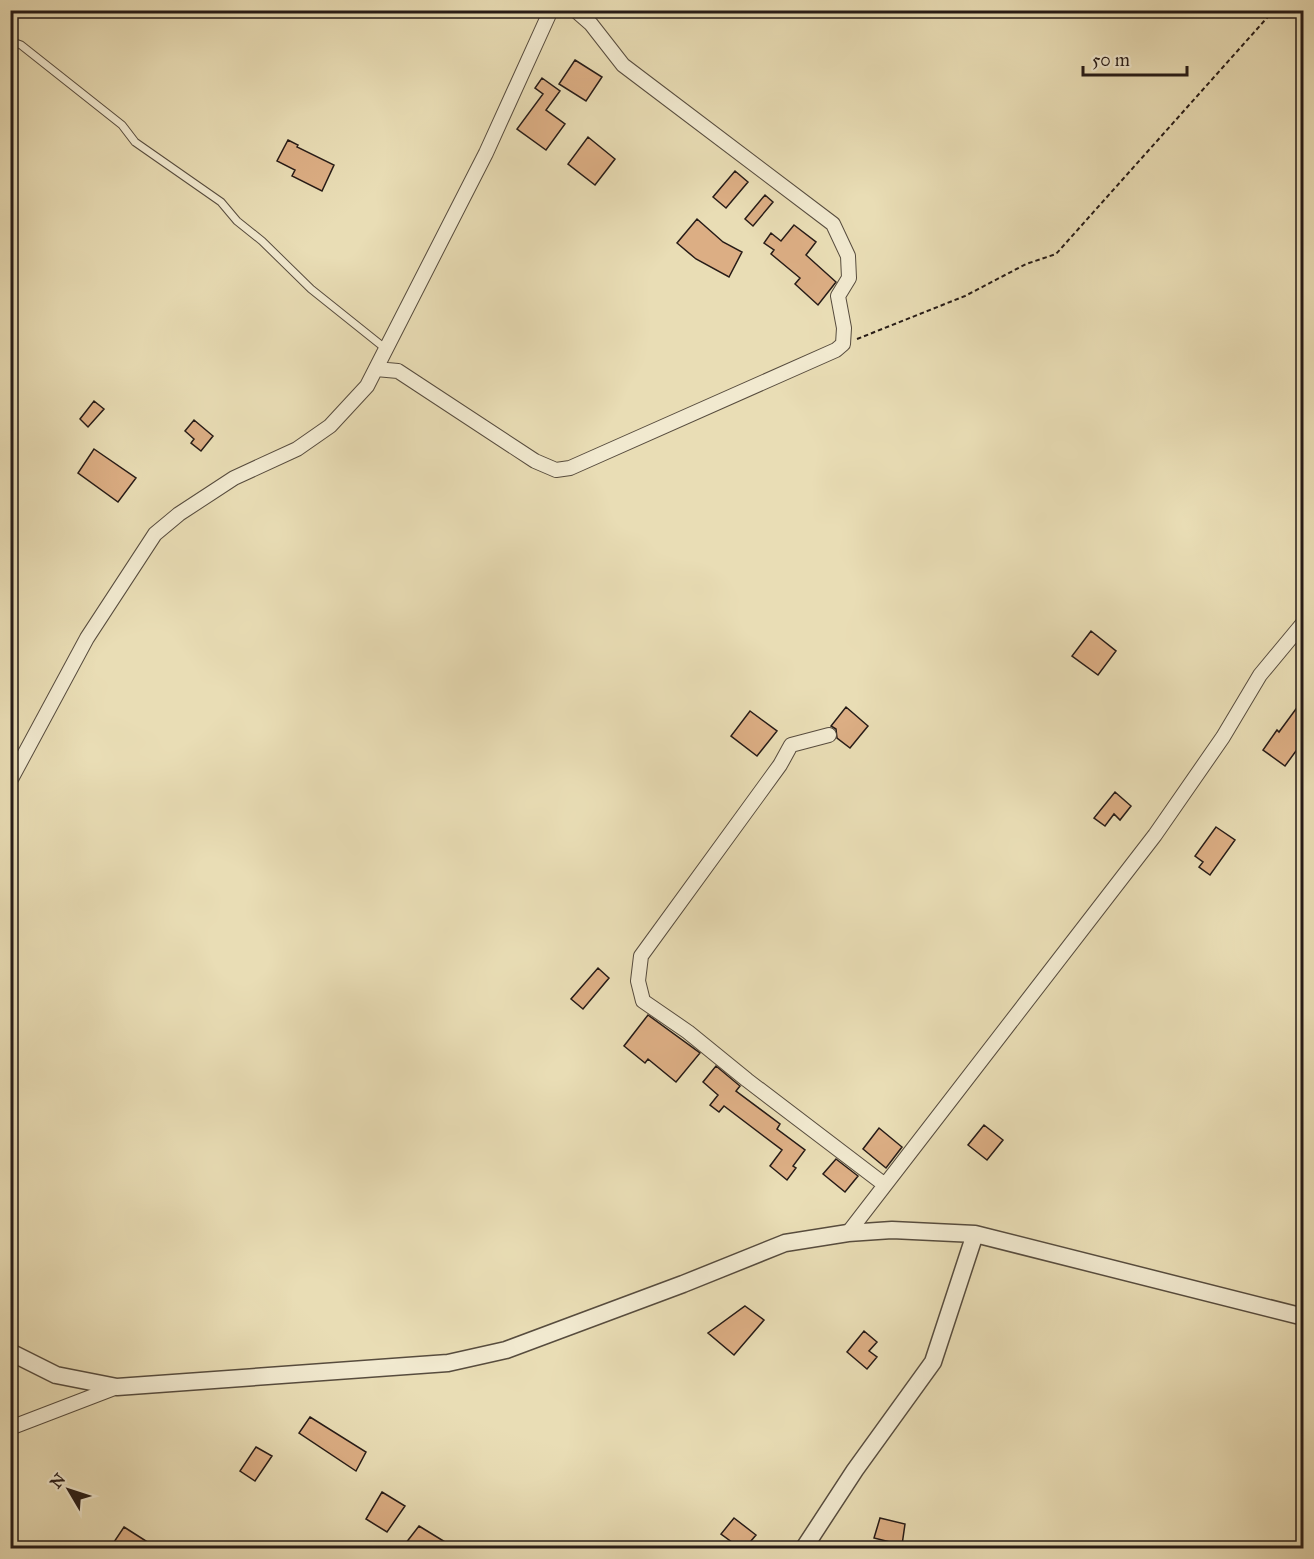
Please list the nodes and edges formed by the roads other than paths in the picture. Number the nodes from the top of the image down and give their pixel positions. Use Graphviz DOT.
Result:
graph roads {
  1 [pos="551,10"];
  2 [pos="575,10"];
  3 [pos="10,41"];
  4 [pos="386,350"];
  5 [pos="376,369"];
  6 [pos="1304,622"];
  7 [pos="828,735"];
  8 [pos="10,781"];
  9 [pos="885,1185"];
  10 [pos="848,1233"];
  11 [pos="975,1234"];
  12 [pos="1304,1317"];
  13 [pos="10,1352"];
  14 [pos="117,1387"];
  15 [pos="10,1428"];
  16 [pos="804,1548"];
  1 -- 4 [label="street"];
  2 -- 5 [label="street"];
  3 -- 4 [label="lane"];
  4 -- 5 [label="street"];
  5 -- 8 [label="street"];
  6 -- 9 [label="street"];
  7 -- 9 [label="street"];
  9 -- 10 [label="street"];
  10 -- 11 [label="street"];
  10 -- 14 [label="street"];
  11 -- 12 [label="street"];
  11 -- 16 [label="street"];
  13 -- 14 [label="street"];
  14 -- 15 [label="street"];
}
